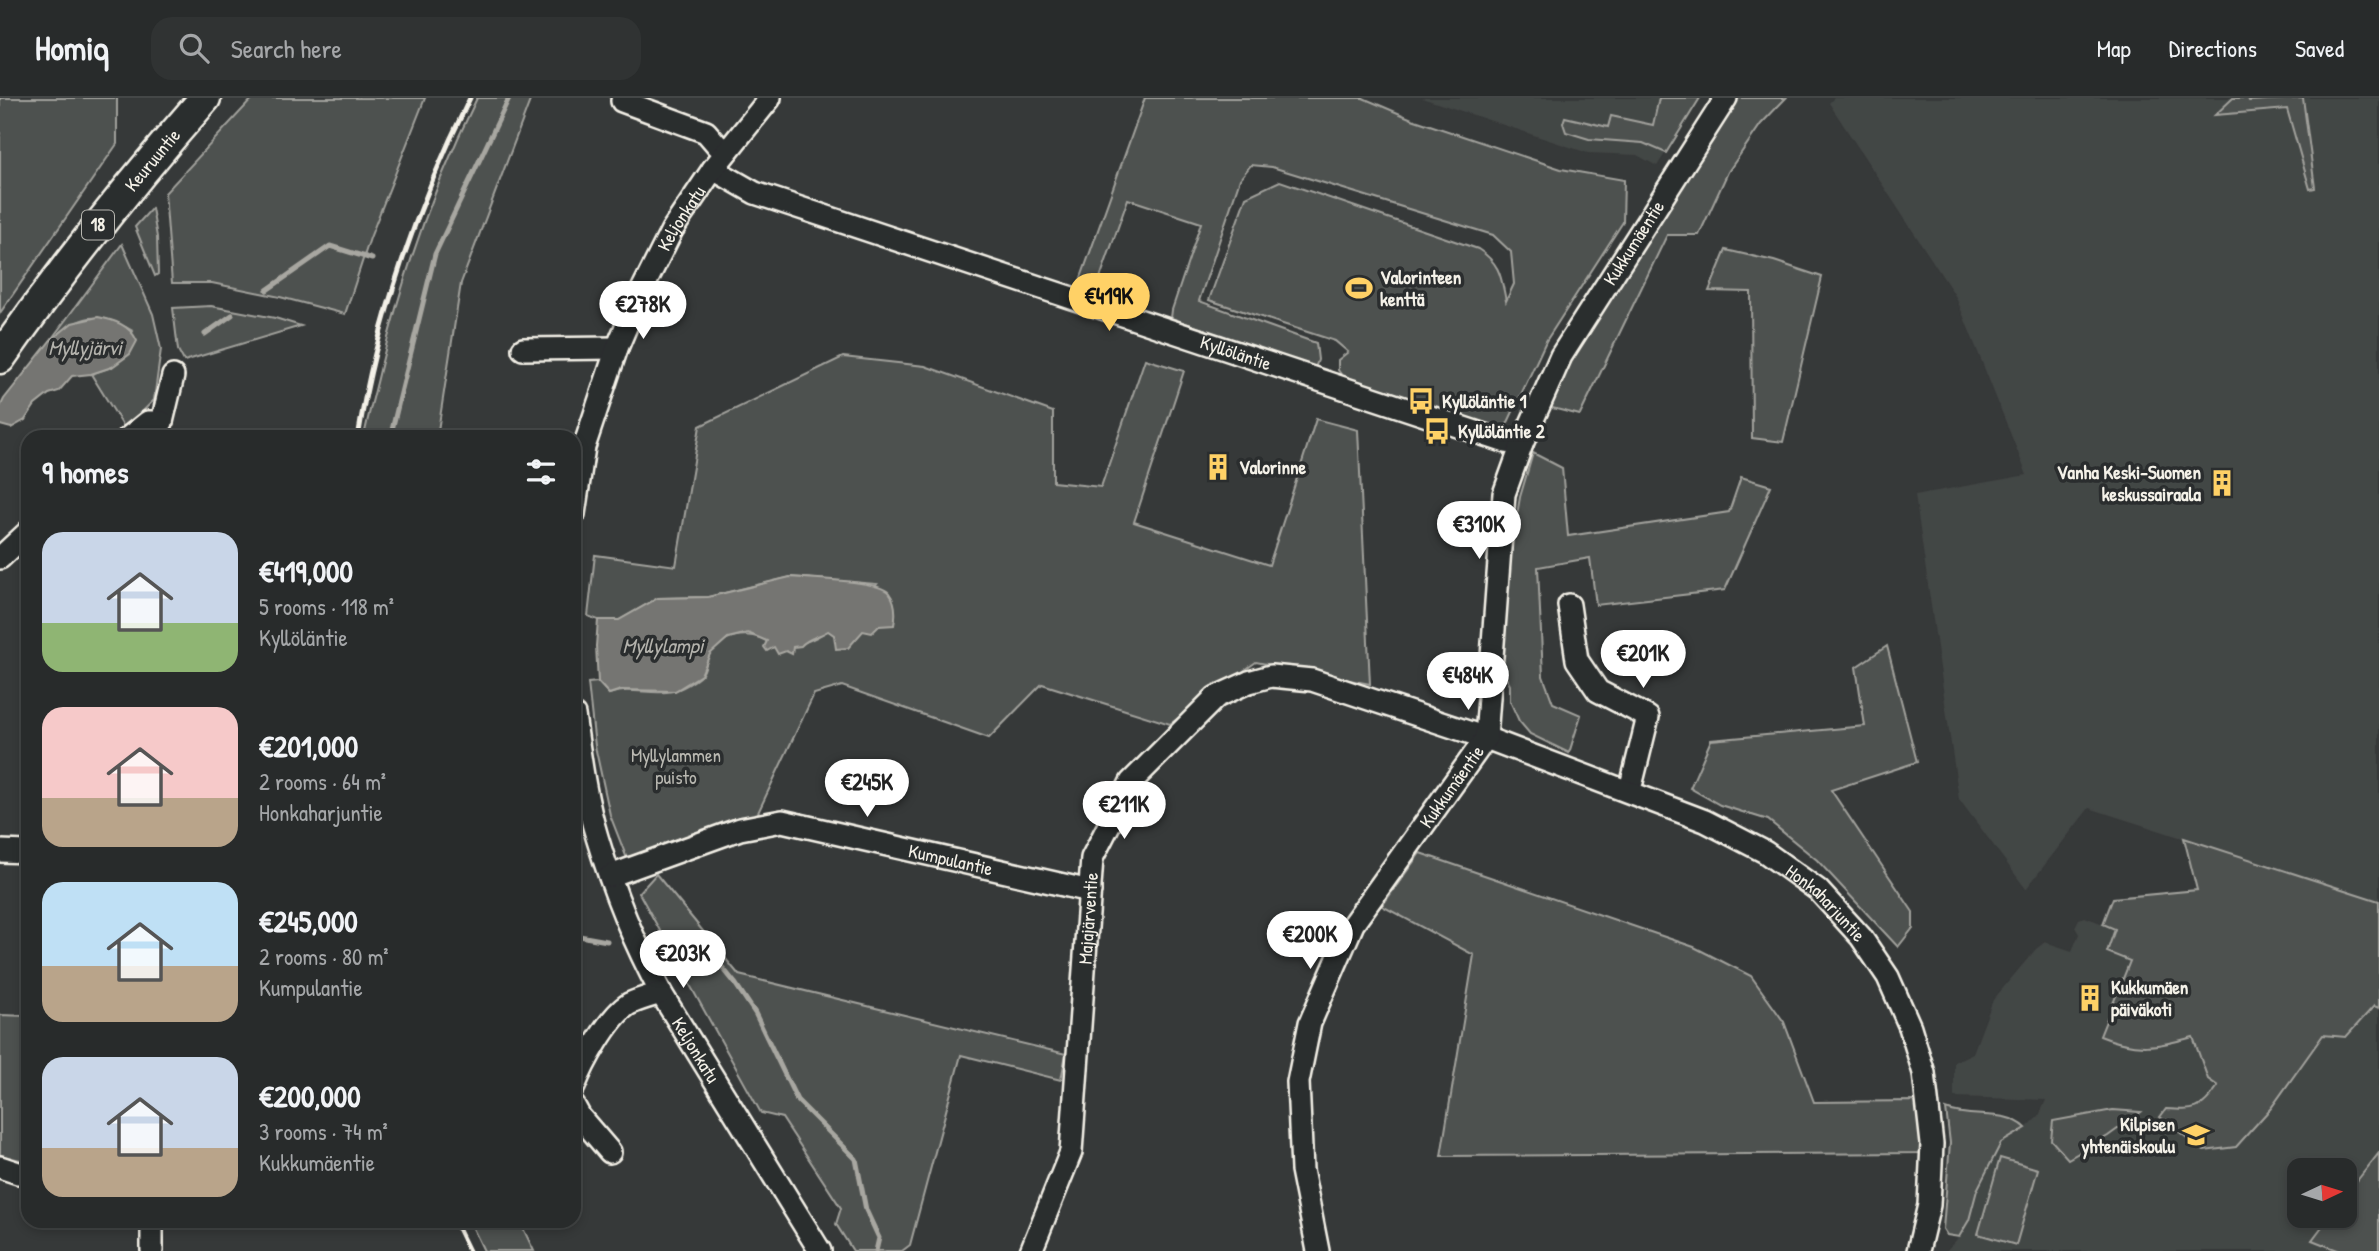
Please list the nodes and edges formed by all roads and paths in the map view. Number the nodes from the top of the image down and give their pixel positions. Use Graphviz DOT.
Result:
graph roads {
  1 [pos="205,98"];
  2 [pos="770,98"];
  3 [pos="1726,98"];
  4 [pos="622,101"];
  5 [pos="727,150"];
  6 [pos="713,169"];
  7 [pos="617,348"];
  8 [pos="523,349"];
  9 [pos="0,358"];
  10 [pos="173,376"];
  11 [pos="136,430"];
  12 [pos="165,430"];
  13 [pos="1522,444"];
  14 [pos="581,467"];
  15 [pos="21,538"];
  16 [pos="0,558"];
  17 [pos="1569,605"];
  18 [pos="1486,738"];
  19 [pos="581,763"];
  20 [pos="1632,782"];
  21 [pos="0,851"];
  22 [pos="21,852"];
  23 [pos="610,876"];
  24 [pos="1090,891"];
  25 [pos="661,993"];
  26 [pos="581,1070"];
  27 [pos="581,1117"];
  28 [pos="610,1152"];
  29 [pos="0,1167"];
  30 [pos="21,1173"];
  31 [pos="152,1228"];
  32 [pos="152,1251"];
  33 [pos="820,1251"];
  34 [pos="1031,1251"];
  35 [pos="1318,1251"];
  36 [pos="1919,1251"];
  1 -- 9 [label="highway, Keuruuntie / 18"];
  2 -- 5 [label="street, Keljonkatu"];
  3 -- 13 [label="street, Kukkumäentie"];
  4 -- 5 [label="street"];
  5 -- 6 [label="street, Keljonkatu"];
  6 -- 7 [label="street, Keljonkatu"];
  6 -- 13 [label="street, Kyllöläntie"];
  7 -- 8 [label="street"];
  7 -- 14 [label="street, Keljonkatu"];
  10 -- 12 [label="street"];
  11 -- 12 [label="street"];
  13 -- 18 [label="street, Kukkumäentie"];
  15 -- 16 [label="street"];
  17 -- 20 [label="street"];
  18 -- 24 [label="street, Majajärventie"];
  18 -- 35 [label="street, Kukkumäentie"];
  18 -- 36 [label="street, Honkaharjuntie"];
  19 -- 23 [label="street, Keljonkatu"];
  21 -- 22 [label="street"];
  23 -- 24 [label="street, Kumpulantie"];
  23 -- 25 [label="street, Keljonkatu"];
  24 -- 34 [label="street, Majajärventie"];
  25 -- 26 [label="street"];
  25 -- 33 [label="street, Keljonkatu"];
  27 -- 28 [label="street"];
  29 -- 30 [label="street"];
  31 -- 32 [label="street"];
}
